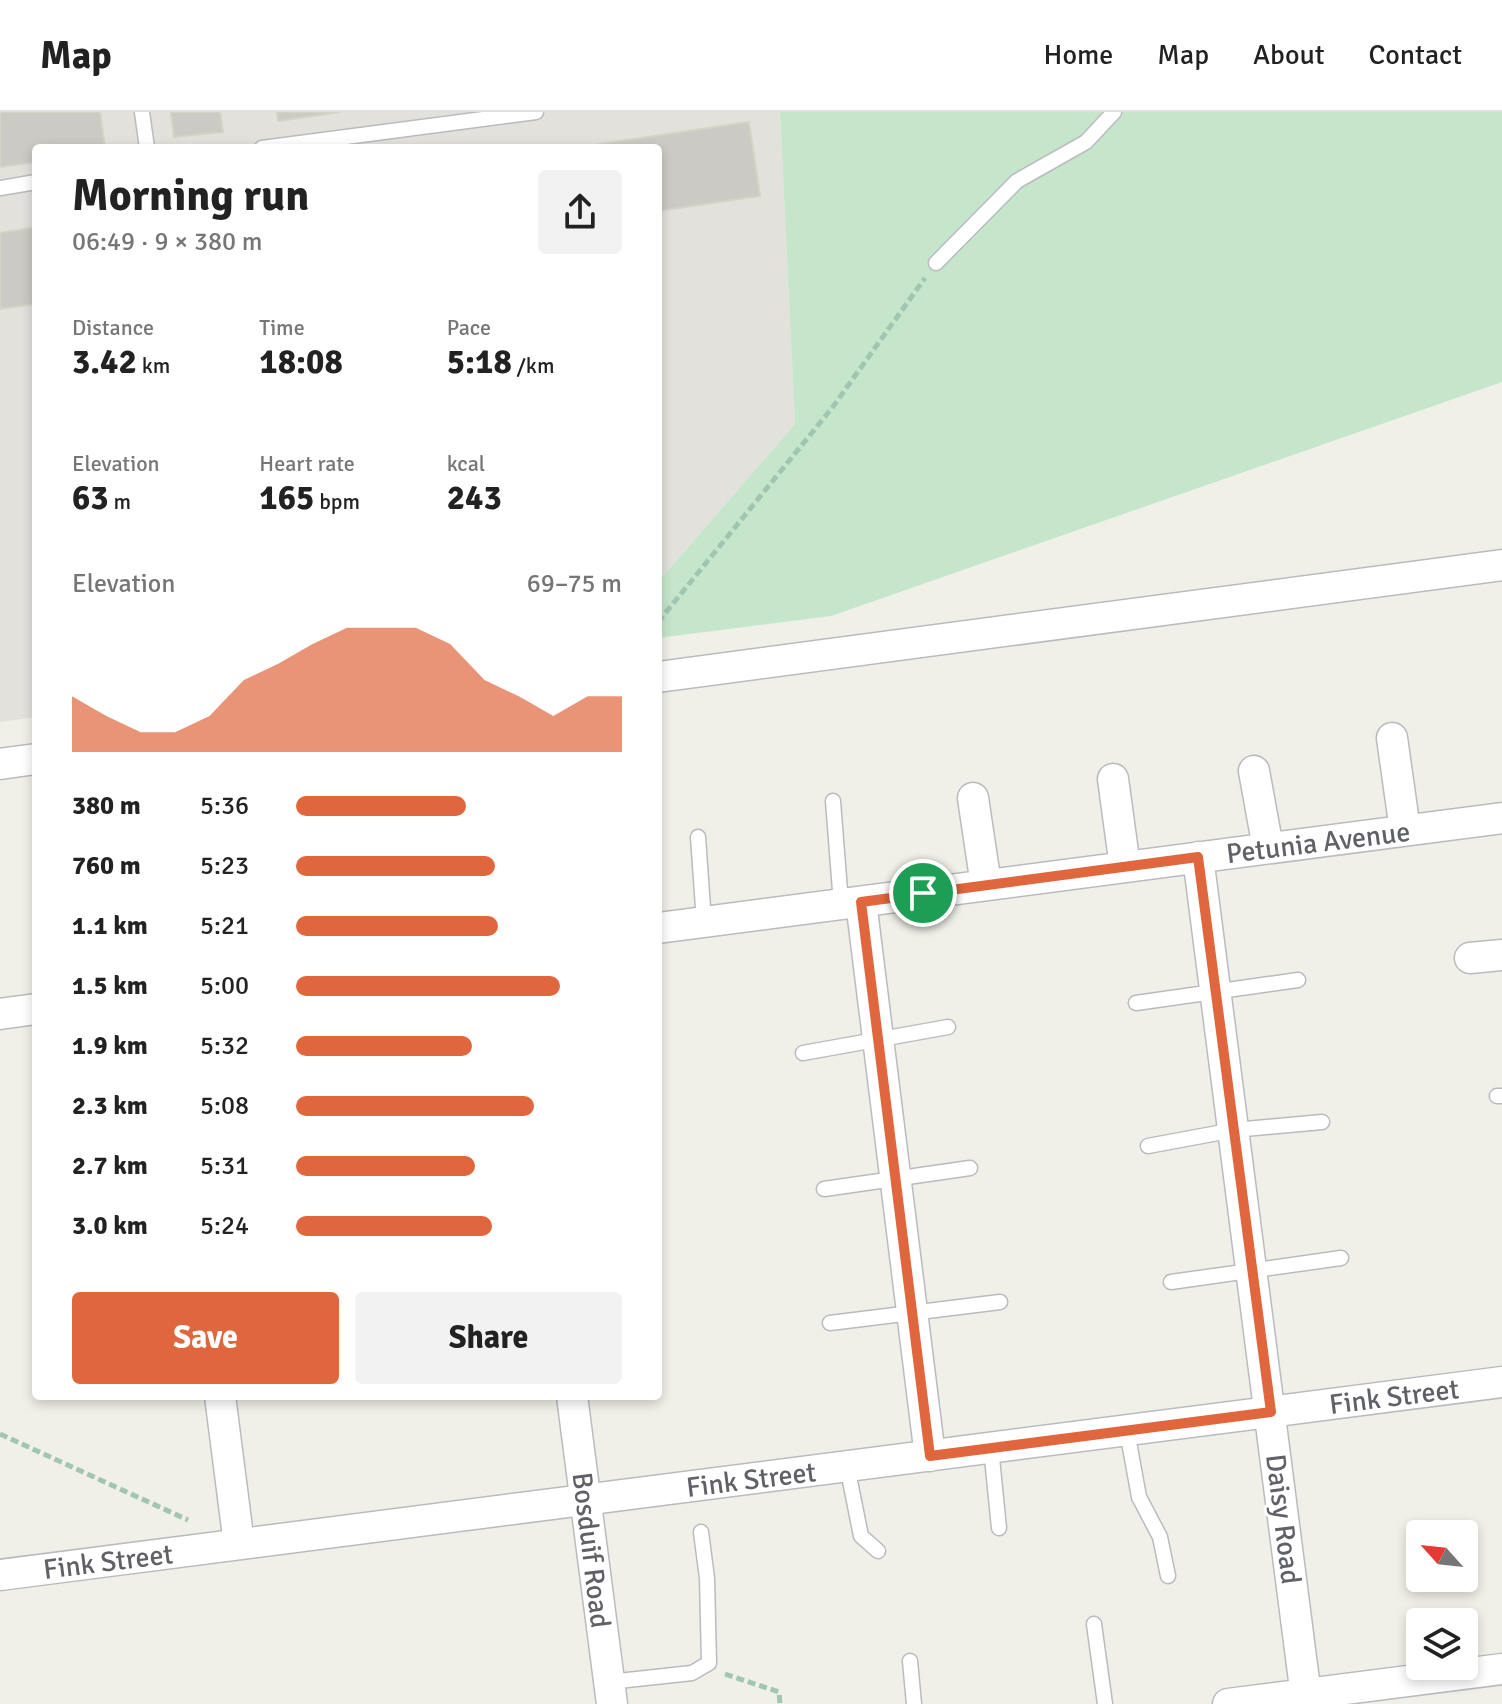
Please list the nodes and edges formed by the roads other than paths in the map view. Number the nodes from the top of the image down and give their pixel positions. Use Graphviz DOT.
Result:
graph roads {
  1 [pos="142,112"];
  2 [pos="536,112"];
  3 [pos="1114,112"];
  4 [pos="146,144"];
  5 [pos="292,144"];
  6 [pos="32,183"];
  7 [pos="0,188"];
  8 [pos="936,263"];
  9 [pos="1502,565"];
  10 [pos="662,676"];
  11 [pos="1392,738"];
  12 [pos="32,760"];
  13 [pos="0,764"];
  14 [pos="1254,771"];
  15 [pos="1113,779"];
  16 [pos="973,798"];
  17 [pos="833,801"];
  18 [pos="1502,818"];
  19 [pos="1405,830"];
  20 [pos="698,837"];
  21 [pos="1268,848"];
  22 [pos="1198,857"];
  23 [pos="1125,867"];
  24 [pos="986,885"];
  25 [pos="851,903"];
  26 [pos="704,922"];
  27 [pos="662,927"];
  28 [pos="1502,955"];
  29 [pos="1470,958"];
  30 [pos="1298,980"];
  31 [pos="1215,991"];
  32 [pos="1136,1003"];
  33 [pos="32,1010"];
  34 [pos="0,1014"];
  35 [pos="948,1027"];
  36 [pos="878,1038"];
  37 [pos="803,1053"];
  38 [pos="1322,1122"];
  39 [pos="1234,1130"];
  40 [pos="1148,1146"];
  41 [pos="970,1168"];
  42 [pos="895,1178"];
  43 [pos="824,1189"];
  44 [pos="1341,1258"];
  45 [pos="1252,1272"];
  46 [pos="1171,1282"];
  47 [pos="1000,1302"];
  48 [pos="913,1315"];
  49 [pos="830,1323"];
  50 [pos="1502,1382"];
  51 [pos="221,1400"];
  52 [pos="572,1400"];
  53 [pos="1271,1412"];
  54 [pos="1127,1431"];
  55 [pos="991,1448"];
  56 [pos="930,1456"];
  57 [pos="847,1466"];
  58 [pos="585,1501"];
  59 [pos="999,1528"];
  60 [pos="701,1532"];
  61 [pos="239,1544"];
  62 [pos="878,1551"];
  63 [pos="0,1575"];
  64 [pos="1168,1576"];
  65 [pos="1094,1624"];
  66 [pos="910,1661"];
  67 [pos="1502,1669"];
  68 [pos="610,1693"];
  69 [pos="1306,1699"];
  70 [pos="914,1704"];
  71 [pos="1105,1704"];
  72 [pos="1228,1704"];
  1 -- 4 [label="lane"];
  2 -- 5 [label="lane"];
  3 -- 8 [label="lane"];
  6 -- 7 [label="lane"];
  9 -- 10 [label="street"];
  11 -- 19 [label="street"];
  12 -- 13 [label="street"];
  14 -- 21 [label="street"];
  15 -- 23 [label="street"];
  16 -- 24 [label="street"];
  17 -- 25 [label="lane"];
  18 -- 19 [label="street, Petunia Avenue"];
  19 -- 21 [label="street, Petunia Avenue"];
  20 -- 26 [label="lane"];
  21 -- 22 [label="street, Petunia Avenue"];
  22 -- 23 [label="street, Petunia Avenue"];
  22 -- 31 [label="street, Daisy Road"];
  23 -- 24 [label="street, Petunia Avenue"];
  24 -- 25 [label="street, Petunia Avenue"];
  25 -- 26 [label="street, Petunia Avenue"];
  25 -- 36 [label="street"];
  26 -- 27 [label="street, Petunia Avenue"];
  28 -- 29 [label="street"];
  30 -- 31 [label="lane"];
  31 -- 32 [label="lane"];
  31 -- 39 [label="street, Daisy Road"];
  33 -- 34 [label="street"];
  35 -- 36 [label="lane"];
  36 -- 37 [label="lane"];
  36 -- 42 [label="street"];
  38 -- 39 [label="lane"];
  39 -- 40 [label="lane"];
  39 -- 45 [label="street, Daisy Road"];
  41 -- 42 [label="lane"];
  42 -- 43 [label="lane"];
  42 -- 48 [label="street"];
  44 -- 45 [label="lane"];
  45 -- 46 [label="lane"];
  45 -- 53 [label="street, Daisy Road"];
  47 -- 48 [label="lane"];
  48 -- 49 [label="lane"];
  48 -- 56 [label="street"];
  50 -- 53 [label="street, Fink Street"];
  51 -- 61 [label="street"];
  52 -- 58 [label="street, Bosduif Road"];
  53 -- 54 [label="street, Fink Street"];
  53 -- 69 [label="street, Daisy Road"];
  54 -- 55 [label="street, Fink Street"];
  54 -- 64 [label="lane"];
  55 -- 56 [label="street, Fink Street"];
  55 -- 59 [label="lane"];
  56 -- 57 [label="street, Fink Street"];
  57 -- 58 [label="street, Fink Street"];
  57 -- 62 [label="lane"];
  58 -- 61 [label="street, Fink Street"];
  58 -- 68 [label="street, Bosduif Road"];
  60 -- 68 [label="lane"];
  61 -- 63 [label="street, Fink Street"];
  65 -- 71 [label="lane"];
  66 -- 70 [label="lane"];
  67 -- 69 [label="street"];
  69 -- 72 [label="street"];
}
